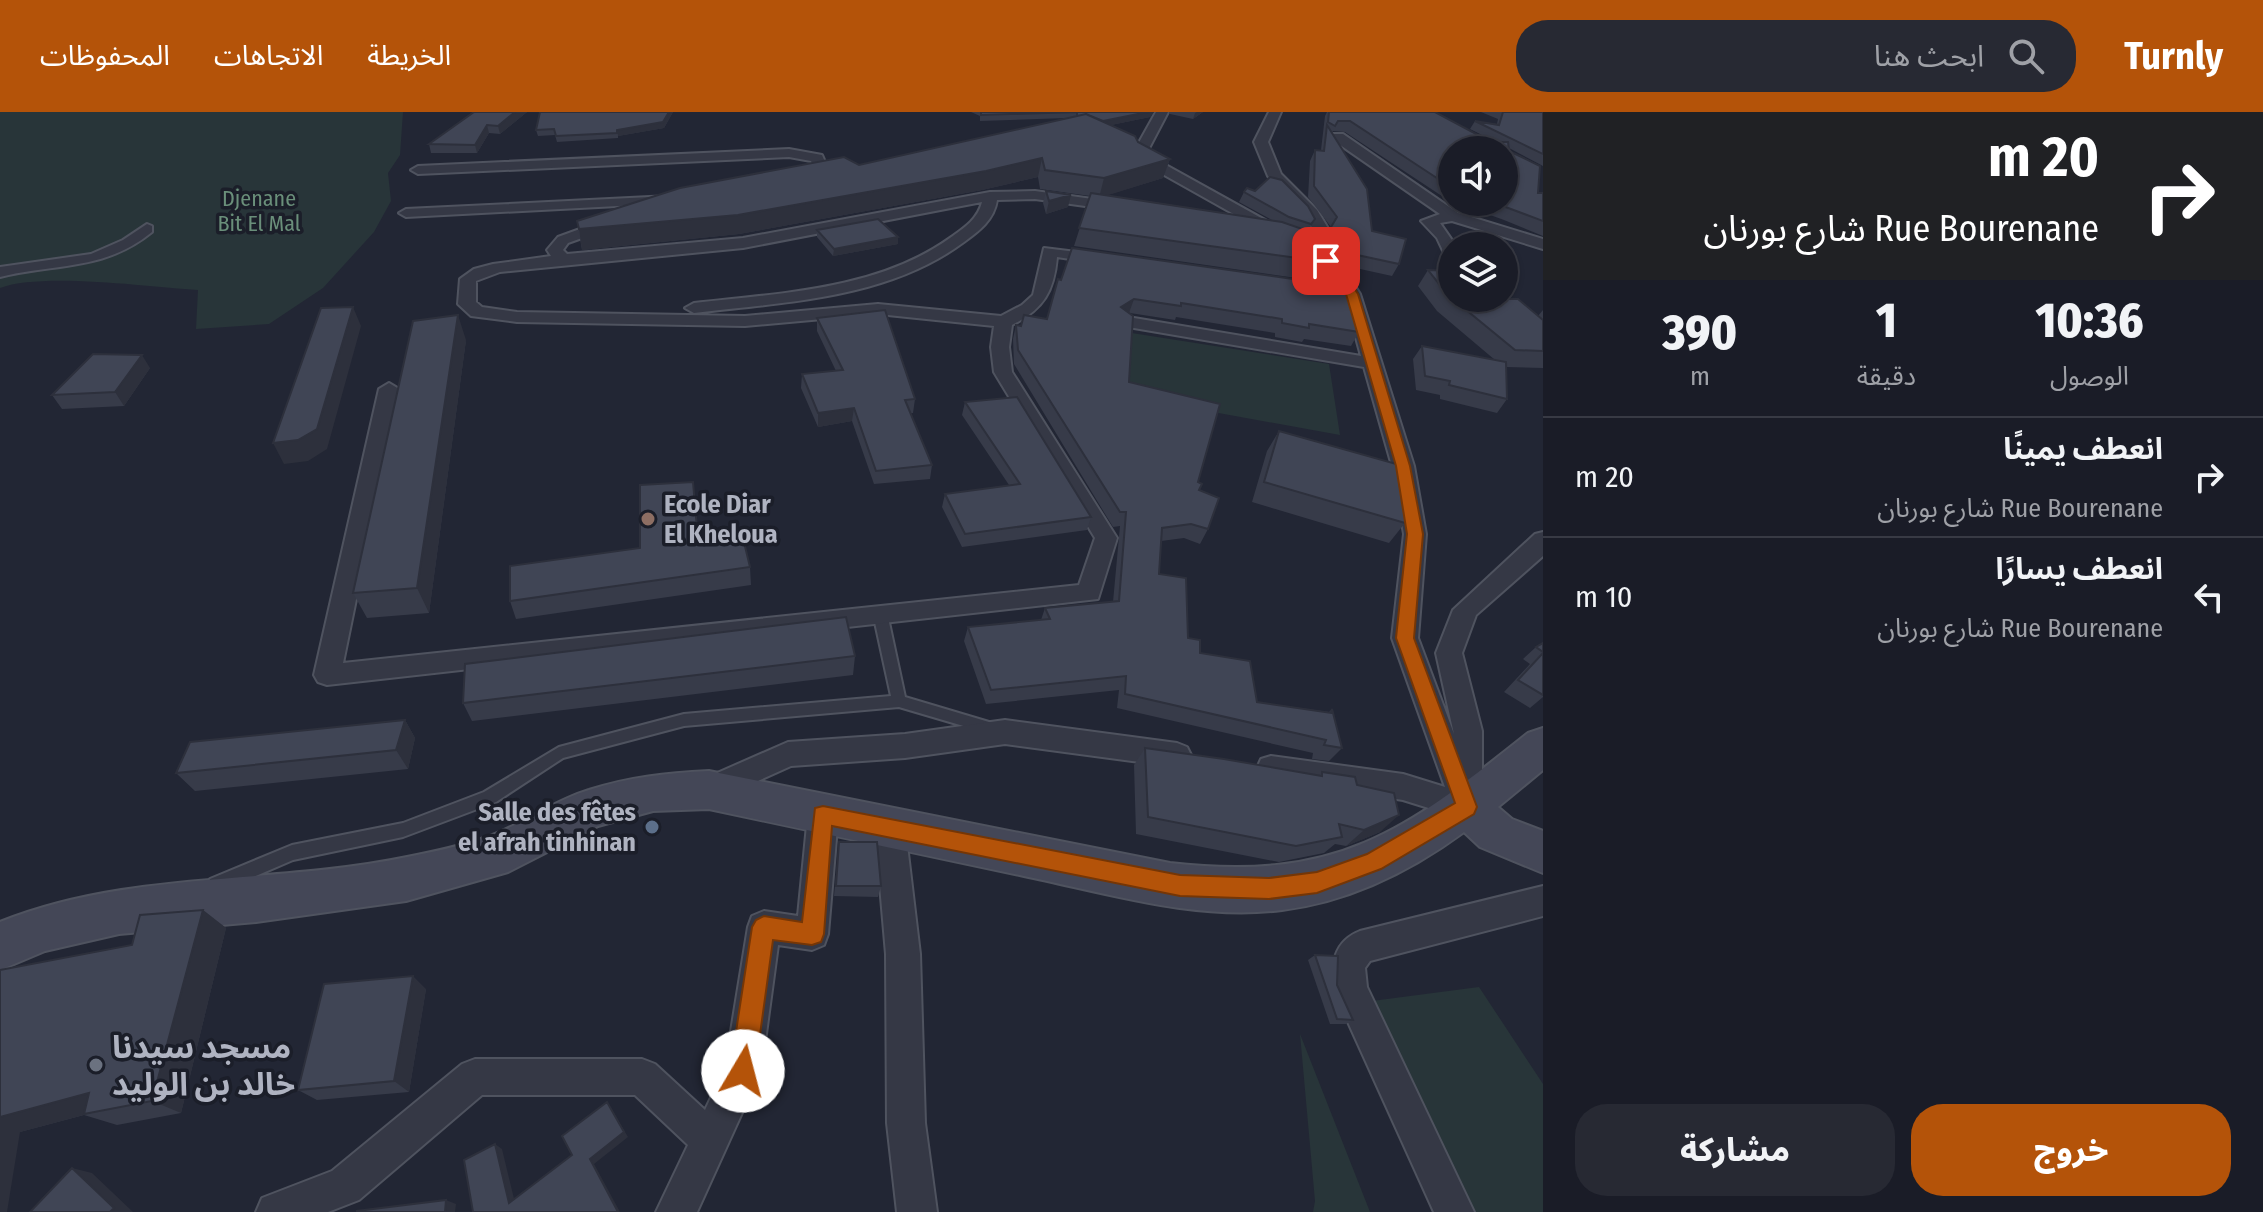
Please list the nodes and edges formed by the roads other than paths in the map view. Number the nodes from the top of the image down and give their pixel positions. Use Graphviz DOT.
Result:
graph roads {
  1 [pos="1162,112"];
  2 [pos="1275,112"];
  3 [pos="1338,137"];
  4 [pos="418,170"];
  5 [pos="780,184"];
  6 [pos="990,196"];
  7 [pos="1438,206"];
  8 [pos="1130,209"];
  9 [pos="406,213"];
  10 [pos="1453,216"];
  11 [pos="1237,227"];
  12 [pos="147,229"];
  13 [pos="1440,232"];
  14 [pos="1278,233"];
  15 [pos="1543,244"];
  16 [pos="1310,245"];
  17 [pos="563,259"];
  18 [pos="1123,263"];
  19 [pos="0,272"];
  20 [pos="1321,290"];
  21 [pos="1352,294"];
  22 [pos="623,317"];
  23 [pos="1004,322"];
  24 [pos="1128,322"];
  25 [pos="1372,363"];
  26 [pos="389,389"];
  27 [pos="1543,540"];
  28 [pos="880,613"];
  29 [pos="899,701"];
  30 [pos="1005,732"];
  31 [pos="1543,745"];
  32 [pos="1204,759"];
  33 [pos="1250,765"];
  34 [pos="709,790"];
  35 [pos="1467,807"];
  36 [pos="823,815"];
  37 [pos="890,828"];
  38 [pos="1543,852"];
  39 [pos="1543,901"];
  40 [pos="168,906"];
  41 [pos="0,946"];
  42 [pos="710,1140"];
  43 [pos="276,1212"];
  44 [pos="676,1212"];
  45 [pos="917,1212"];
  46 [pos="1454,1212"];
  1 -- 14 [label="street"];
  2 -- 16 [label="street"];
  3 -- 7 [label="street"];
  4 -- 5 [label="street"];
  6 -- 8 [label="street"];
  6 -- 17 [label="street"];
  6 -- 22 [label="street"];
  9 -- 17 [label="street"];
  10 -- 13 [label="street"];
  10 -- 15 [label="street"];
  11 -- 14 [label="street"];
  12 -- 19 [label="street"];
  14 -- 16 [label="street"];
  16 -- 21 [label="street"];
  17 -- 22 [label="street"];
  18 -- 23 [label="street"];
  20 -- 21 [label="street"];
  21 -- 25 [label="street"];
  22 -- 23 [label="street"];
  23 -- 28 [label="street"];
  24 -- 25 [label="street"];
  25 -- 35 [label="street"];
  26 -- 28 [label="street"];
  27 -- 35 [label="street"];
  28 -- 29 [label="lane"];
  29 -- 30 [label="lane"];
  29 -- 40 [label="lane"];
  30 -- 32 [label="street"];
  30 -- 34 [label="street"];
  31 -- 35 [label="street"];
  33 -- 35 [label="street"];
  34 -- 36 [label="street"];
  34 -- 40 [label="street"];
  35 -- 37 [label="street"];
  35 -- 38 [label="street"];
  36 -- 37 [label="street"];
  36 -- 42 [label="street"];
  37 -- 45 [label="street"];
  39 -- 46 [label="street"];
  40 -- 41 [label="street"];
  42 -- 43 [label="street"];
  42 -- 44 [label="street"];
}
